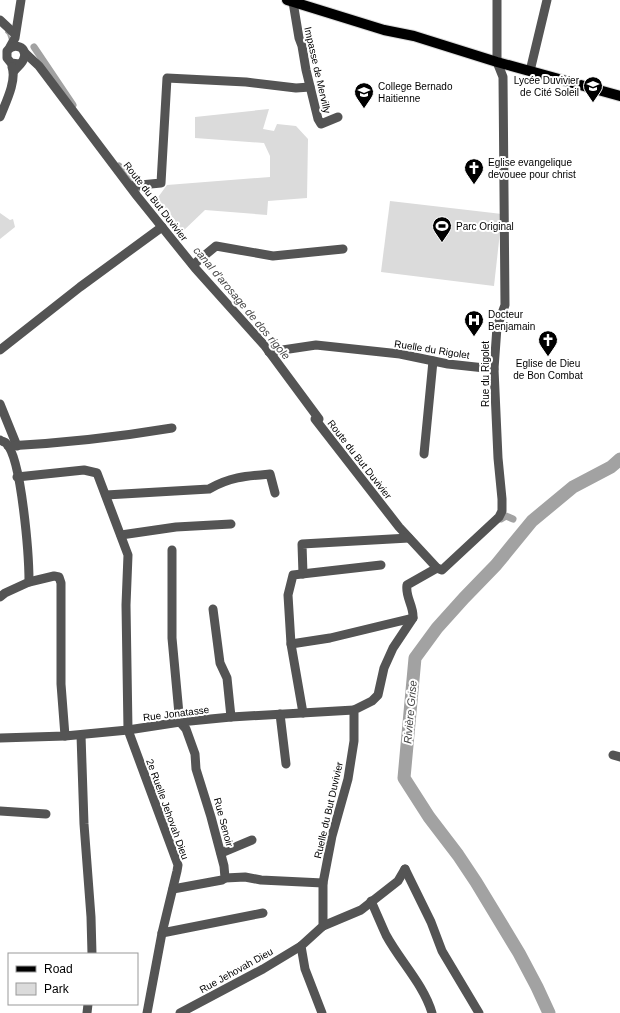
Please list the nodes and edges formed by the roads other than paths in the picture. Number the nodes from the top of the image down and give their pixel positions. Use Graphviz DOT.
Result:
graph roads {
  1 [pos="22,0"];
  2 [pos="498,0"];
  3 [pos="547,0"];
  4 [pos="290,1"];
  5 [pos="0,20"];
  6 [pos="15,36"];
  7 [pos="13,58"];
  8 [pos="497,62"];
  9 [pos="530,71"];
  10 [pos="310,87"];
  11 [pos="619,95"];
  12 [pos="0,117"];
  13 [pos="338,117"];
  14 [pos="130,186"];
  15 [pos="162,227"];
  16 [pos="343,249"];
  17 [pos="193,265"];
  18 [pos="0,350"];
  19 [pos="269,352"];
  20 [pos="433,360"];
  21 [pos="494,369"];
  22 [pos="0,404"];
  23 [pos="172,428"];
  24 [pos="0,440"];
  25 [pos="12,446"];
  26 [pos="424,454"];
  27 [pos="17,478"];
  28 [pos="275,493"];
  29 [pos="106,495"];
  30 [pos="230,524"];
  31 [pos="121,535"];
  32 [pos="409,538"];
  33 [pos="172,550"];
  34 [pos="381,565"];
  35 [pos="441,568"];
  36 [pos="303,574"];
  37 [pos="29,582"];
  38 [pos="0,597"];
  39 [pos="213,609"];
  40 [pos="413,618"];
  41 [pos="291,644"];
  42 [pos="354,710"];
  43 [pos="303,713"];
  44 [pos="280,714"];
  45 [pos="231,717"];
  46 [pos="180,722"];
  47 [pos="128,730"];
  48 [pos="81,735"];
  49 [pos="65,736"];
  50 [pos="0,738"];
  51 [pos="286,764"];
  52 [pos="0,811"];
  53 [pos="46,814"];
  54 [pos="252,840"];
  55 [pos="221,853"];
  56 [pos="225,878"];
  57 [pos="323,883"];
  58 [pos="173,889"];
  59 [pos="371,901"];
  60 [pos="263,913"];
  61 [pos="323,926"];
  62 [pos="162,934"];
  63 [pos="301,946"];
  64 [pos="92,953"];
  65 [pos="147,1013"];
  66 [pos="180,1013"];
  67 [pos="322,1013"];
  68 [pos="432,1013"];
  69 [pos="479,1013"];
  1 -- 6 [label="street"];
  2 -- 8 [label="street, Rue du Rigolet"];
  3 -- 9 [label="street"];
  4 -- 8 [label="main road"];
  4 -- 10 [label="street, Impasse de Mervilly"];
  5 -- 6 [label="street, Route du But Duvivier"];
  6 -- 7 [label="street"];
  6 -- 7 [label="street, Route du But Duvivier"];
  7 -- 12 [label="street"];
  7 -- 14 [label="street, Route du But Duvivier"];
  8 -- 9 [label="main road"];
  8 -- 21 [label="street, Rue du Rigolet"];
  9 -- 11 [label="main road"];
  10 -- 13 [label="street, Impasse de Mervilly"];
  10 -- 14 [label="street"];
  14 -- 15 [label="street, Route du But Duvivier"];
  15 -- 17 [label="street, Route du But Duvivier"];
  15 -- 18 [label="street"];
  16 -- 17 [label="street"];
  17 -- 19 [label="street, Route du But Duvivier"];
  19 -- 20 [label="street, Ruelle du Rigolet"];
  19 -- 32 [label="street, Route du But Duvivier"];
  20 -- 21 [label="street, Ruelle du Rigolet"];
  20 -- 26 [label="street"];
  21 -- 35 [label="street, Rue du Rigolet"];
  22 -- 25 [label="street"];
  23 -- 25 [label="street"];
  24 -- 25 [label="street"];
  25 -- 27 [label="street"];
  27 -- 29 [label="street, 2e Ruelle Jehovah Dieu"];
  27 -- 37 [label="street"];
  28 -- 29 [label="street"];
  29 -- 31 [label="street, 2e Ruelle Jehovah Dieu"];
  30 -- 31 [label="street"];
  31 -- 47 [label="street, 2e Ruelle Jehovah Dieu"];
  32 -- 35 [label="street, Route du But Duvivier"];
  32 -- 36 [label="street"];
  33 -- 46 [label="street"];
  34 -- 36 [label="street"];
  35 -- 40 [label="street"];
  36 -- 41 [label="street"];
  37 -- 38 [label="street"];
  37 -- 49 [label="street"];
  39 -- 45 [label="street"];
  40 -- 41 [label="street"];
  40 -- 42 [label="street"];
  41 -- 43 [label="street"];
  42 -- 43 [label="street, Rue Jonatasse"];
  42 -- 57 [label="street, Ruelle du But Duvivier"];
  43 -- 44 [label="street, Rue Jonatasse"];
  44 -- 45 [label="street, Rue Jonatasse"];
  44 -- 51 [label="street"];
  45 -- 46 [label="street, Rue Jonatasse"];
  46 -- 47 [label="street, Rue Jonatasse"];
  46 -- 55 [label="street, Rue Senoir"];
  47 -- 48 [label="street, Rue Jonatasse"];
  47 -- 58 [label="street, 2e Ruelle Jehovah Dieu"];
  48 -- 49 [label="street, Rue Jonatasse"];
  48 -- 64 [label="street"];
  49 -- 50 [label="street, Rue Jonatasse"];
  52 -- 53 [label="street"];
  54 -- 55 [label="street"];
  55 -- 56 [label="street, Rue Senoir"];
  56 -- 57 [label="street"];
  56 -- 58 [label="street"];
  57 -- 61 [label="street, Ruelle du But Duvivier"];
  58 -- 62 [label="street, 2e Ruelle Jehovah Dieu"];
  59 -- 61 [label="street"];
  59 -- 68 [label="street"];
  59 -- 69 [label="street"];
  60 -- 62 [label="street"];
  61 -- 63 [label="street"];
  62 -- 65 [label="street, 2e Ruelle Jehovah Dieu"];
  63 -- 66 [label="street, Rue Jehovah Dieu"];
  63 -- 67 [label="street"];
}
